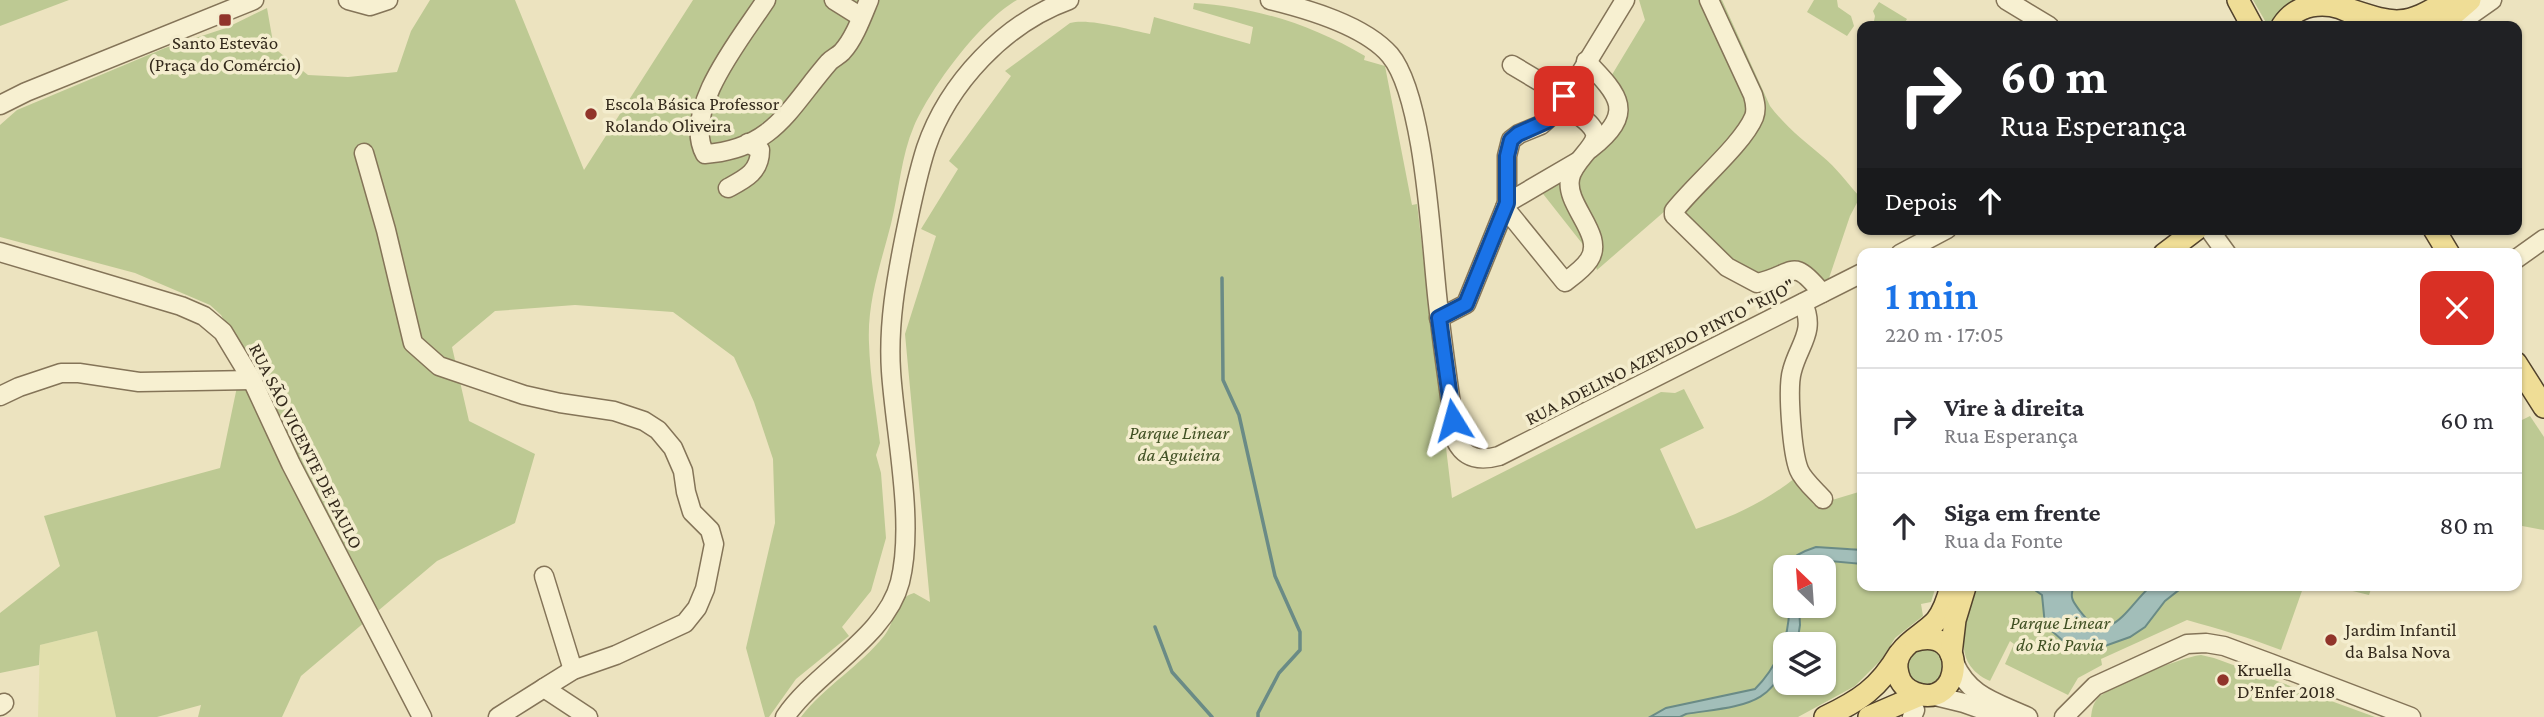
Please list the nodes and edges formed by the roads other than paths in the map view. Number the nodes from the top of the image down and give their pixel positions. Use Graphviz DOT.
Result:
graph roads {
  1 [pos="254,0"];
  2 [pos="348,0"];
  3 [pos="388,0"];
  4 [pos="766,0"];
  5 [pos="834,0"];
  6 [pos="869,0"];
  7 [pos="1069,0"];
  8 [pos="1270,0"];
  9 [pos="1625,0"];
  10 [pos="1709,0"];
  11 [pos="2006,0"];
  12 [pos="2238,0"];
  13 [pos="2433,0"];
  14 [pos="2448,0"];
  15 [pos="2470,0"];
  16 [pos="2492,0"];
  17 [pos="2340,3"];
  18 [pos="858,15"];
  19 [pos="2417,18"];
  20 [pos="2041,21"];
  21 [pos="2249,21"];
  22 [pos="2287,21"];
  23 [pos="2360,21"];
  24 [pos="2446,21"];
  25 [pos="2462,21"];
  26 [pos="1586,61"];
  27 [pos="1512,65"];
  28 [pos="1564,96"];
  29 [pos="1,103"];
  30 [pos="748,143"];
  31 [pos="364,153"];
  32 [pos="1582,156"];
  33 [pos="728,188"];
  34 [pos="1506,205"];
  35 [pos="1936,235"];
  36 [pos="2172,235"];
  37 [pos="2189,235"];
  38 [pos="2544,239"];
  39 [pos="1911,248"];
  40 [pos="2155,248"];
  41 [pos="2172,248"];
  42 [pos="0,252"];
  43 [pos="2522,256"];
  44 [pos="1857,276"];
  45 [pos="1822,293"];
  46 [pos="1804,303"];
  47 [pos="1439,318"];
  48 [pos="2522,372"];
  49 [pos="252,380"];
  50 [pos="0,396"];
  51 [pos="2544,407"];
  52 [pos="1824,499"];
  53 [pos="544,576"];
  54 [pos="1956,593"];
  55 [pos="1907,645"];
  56 [pos="1953,658"];
  57 [pos="573,670"];
  58 [pos="544,688"];
  59 [pos="2085,695"];
  60 [pos="1919,704"];
  61 [pos="422,717"];
  62 [pos="498,717"];
  63 [pos="588,717"];
  64 [pos="785,717"];
  65 [pos="1825,717"];
  66 [pos="1869,717"];
  67 [pos="2003,717"];
  68 [pos="2028,717"];
  69 [pos="2064,717"];
  70 [pos="2070,717"];
  71 [pos="2084,717"];
  72 [pos="2411,717"];
  1 -- 29 [label="street"];
  2 -- 3 [label="street"];
  4 -- 30 [label="street"];
  5 -- 18 [label="street"];
  6 -- 30 [label="street"];
  7 -- 64 [label="street"];
  8 -- 47 [label="street"];
  9 -- 26 [label="street"];
  10 -- 45 [label="street"];
  11 -- 20 [label="street"];
  12 -- 21 [label="main road"];
  13 -- 19 [label="street"];
  14 -- 19 [label="main road"];
  15 -- 24 [label="main road"];
  16 -- 25 [label="street"];
  17 -- 19 [label="main road"];
  17 -- 22 [label="main road"];
  17 -- 23 [label="main road"];
  26 -- 28 [label="street"];
  26 -- 32 [label="street"];
  27 -- 28 [label="street"];
  28 -- 32 [label="street"];
  28 -- 34 [label="street"];
  30 -- 33 [label="street"];
  31 -- 57 [label="street"];
  32 -- 34 [label="street"];
  32 -- 34 [label="street"];
  34 -- 47 [label="street"];
  35 -- 39 [label="street"];
  36 -- 40 [label="main road"];
  37 -- 41 [label="main road"];
  38 -- 43 [label="street"];
  42 -- 49 [label="street, RUA SÃO VICENTE DE PAULO"];
  44 -- 45 [label="street, RUA ADELINO AZEVEDO PINTO \"RIJO\""];
  45 -- 46 [label="street, RUA ADELINO AZEVEDO PINTO \"RIJO\""];
  46 -- 47 [label="street, RUA ADELINO AZEVEDO PINTO \"RIJO\""];
  46 -- 52 [label="street"];
  48 -- 51 [label="main road"];
  49 -- 50 [label="street"];
  49 -- 61 [label="street, RUA SÃO VICENTE DE PAULO"];
  53 -- 57 [label="street"];
  54 -- 55 [label="main road"];
  54 -- 56 [label="main road"];
  55 -- 56 [label="main road"];
  55 -- 60 [label="main road"];
  55 -- 65 [label="main road"];
  56 -- 60 [label="main road"];
  56 -- 68 [label="street"];
  57 -- 58 [label="street"];
  58 -- 62 [label="street"];
  58 -- 63 [label="street"];
  59 -- 69 [label="street"];
  59 -- 71 [label="street"];
  59 -- 72 [label="street"];
  60 -- 66 [label="main road"];
  60 -- 67 [label="street"];
  69 -- 70 [label="street"];
}
